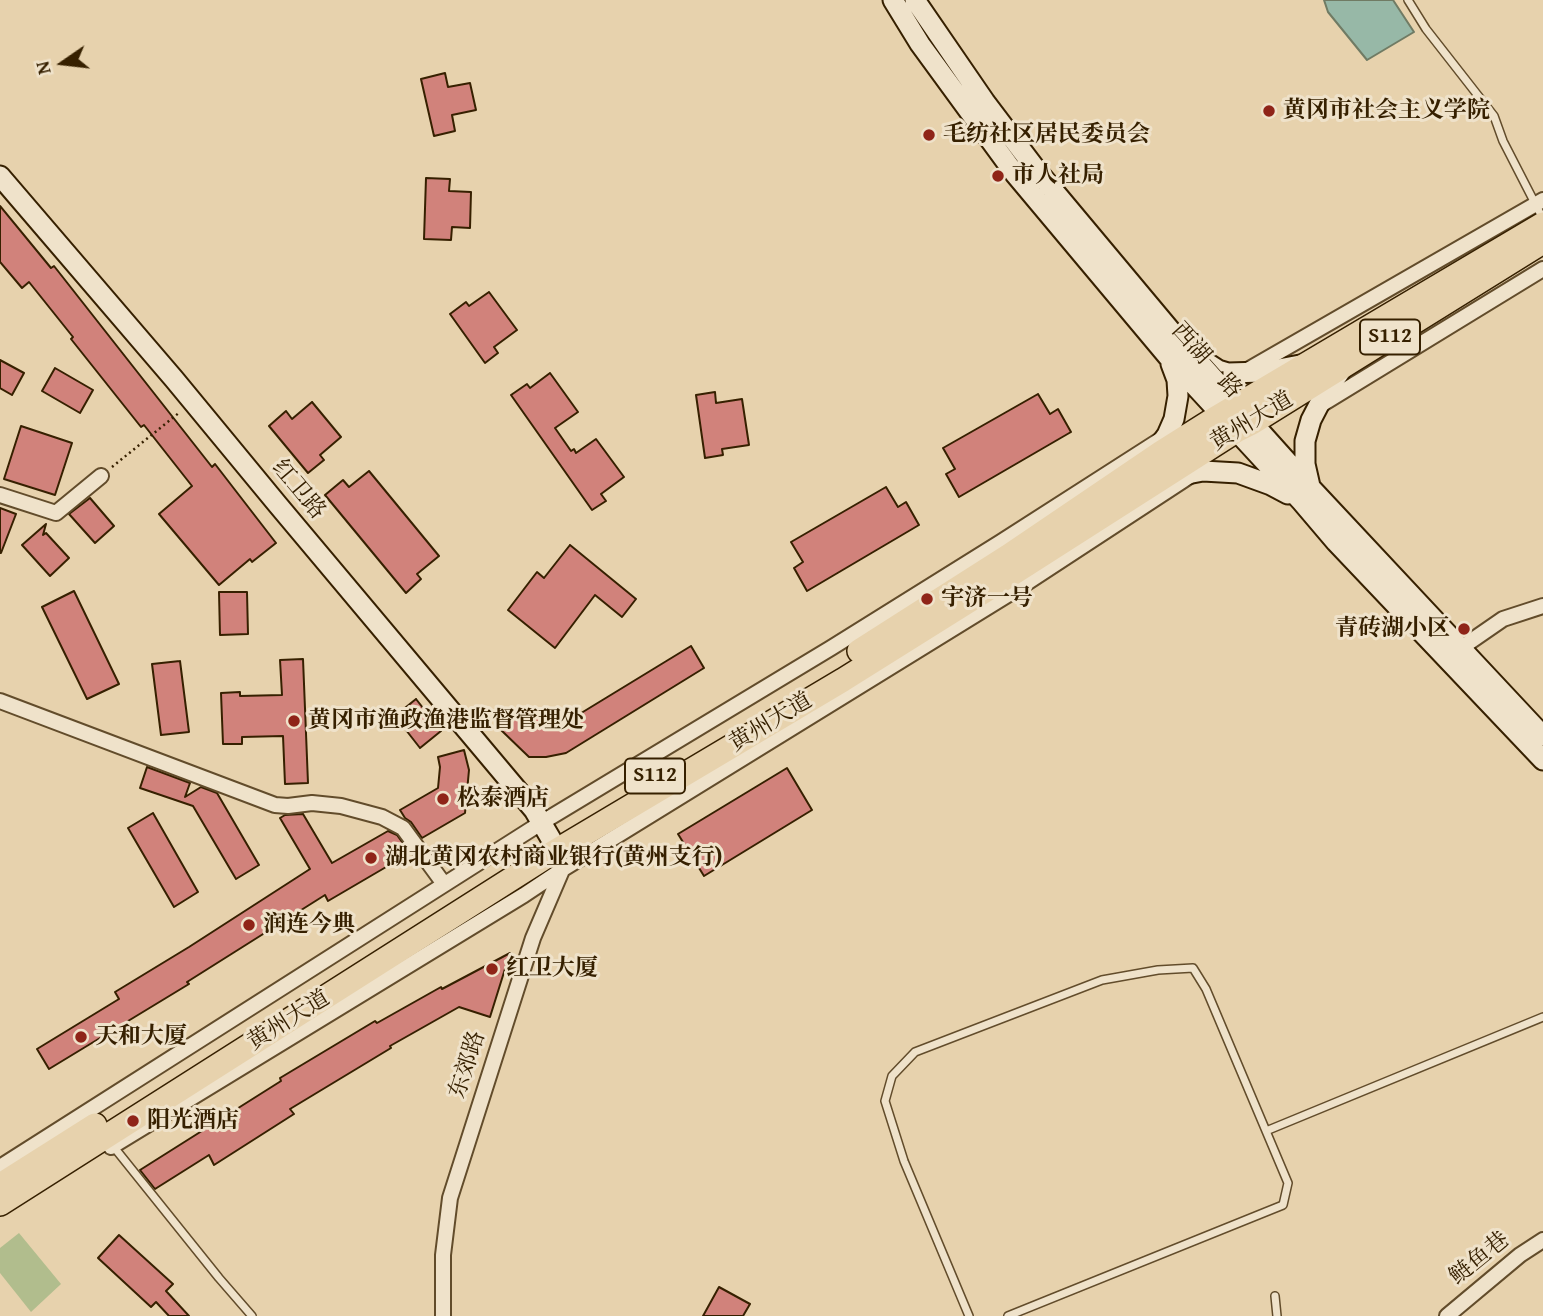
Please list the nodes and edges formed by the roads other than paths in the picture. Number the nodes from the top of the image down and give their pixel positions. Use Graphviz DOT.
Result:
graph roads {
  1 [pos="893,0"];
  2 [pos="915,0"];
  3 [pos="1408,0"];
  4 [pos="0,176"];
  5 [pos="1541,212"];
  6 [pos="1543,242"];
  7 [pos="1543,268"];
  8 [pos="1178,354"];
  9 [pos="1306,364"];
  10 [pos="1344,366"];
  11 [pos="1242,373"];
  12 [pos="1318,407"];
  13 [pos="1237,419"];
  14 [pos="1167,435"];
  15 [pos="1154,470"];
  16 [pos="1194,473"];
  17 [pos="101,475"];
  18 [pos="1306,494"];
  19 [pos="0,495"];
  20 [pos="1543,606"];
  21 [pos="1461,648"];
  22 [pos="0,701"];
  23 [pos="1543,736"];
  24 [pos="1543,760"];
  25 [pos="546,831"];
  26 [pos="579,837"];
  27 [pos="563,869"];
  28 [pos="444,884"];
  29 [pos="1543,1017"];
  30 [pos="1266,1131"];
  31 [pos="113,1146"];
  32 [pos="0,1167"];
  33 [pos="0,1185"];
  34 [pos="0,1204"];
  35 [pos="0,1217"];
  36 [pos="1543,1240"];
  37 [pos="1275,1296"];
  38 [pos="1464,1311"];
  39 [pos="252,1316"];
  40 [pos="443,1316"];
  41 [pos="969,1316"];
  42 [pos="1008,1316"];
  43 [pos="1277,1316"];
  44 [pos="1447,1316"];
  1 -- 8 [label="main road, 西湖一路"];
  2 -- 8 [label="main road, 西湖一路"];
  3 -- 5 [label="lane"];
  4 -- 25 [label="main road, 红卫路"];
  5 -- 9 [label="main road, 黄州大道 / S112"];
  5 -- 11 [label="street"];
  6 -- 10 [label="main road, 黄州大道 / S112"];
  7 -- 12 [label="street"];
  8 -- 11 [label="main road"];
  8 -- 13 [label="main road, 西湖一路"];
  8 -- 14 [label="main road"];
  9 -- 11 [label="main road"];
  9 -- 13 [label="main road, 黄州大道 / S112"];
  10 -- 12 [label="main road"];
  10 -- 13 [label="main road, 黄州大道 / S112"];
  12 -- 18 [label="main road"];
  13 -- 15 [label="main road, 黄州大道 / S112"];
  13 -- 18 [label="main road, 西湖一路"];
  14 -- 15 [label="main road"];
  14 -- 25 [label="street"];
  15 -- 16 [label="main road"];
  15 -- 25 [label="main road, 黄州大道 / S112"];
  15 -- 26 [label="main road, 黄州大道 / S112"];
  16 -- 18 [label="main road"];
  16 -- 27 [label="street"];
  17 -- 19 [label="street"];
  18 -- 21 [label="main road, 西湖一路"];
  18 -- 24 [label="main road, 西湖一路"];
  20 -- 21 [label="street"];
  21 -- 23 [label="main road, 西湖一路"];
  22 -- 28 [label="street"];
  25 -- 28 [label="street"];
  25 -- 33 [label="main road, 黄州大道 / S112"];
  26 -- 27 [label="street, 东郊路"];
  26 -- 34 [label="main road, 黄州大道 / S112"];
  27 -- 31 [label="street"];
  27 -- 40 [label="street, 东郊路"];
  28 -- 32 [label="street"];
  29 -- 30 [label="lane"];
  30 -- 41 [label="lane"];
  30 -- 42 [label="lane"];
  31 -- 35 [label="street"];
  31 -- 39 [label="lane"];
  36 -- 38 [label="street, 鲢鱼巷"];
  37 -- 43 [label="lane"];
  38 -- 44 [label="street, 鲢鱼巷"];
}
